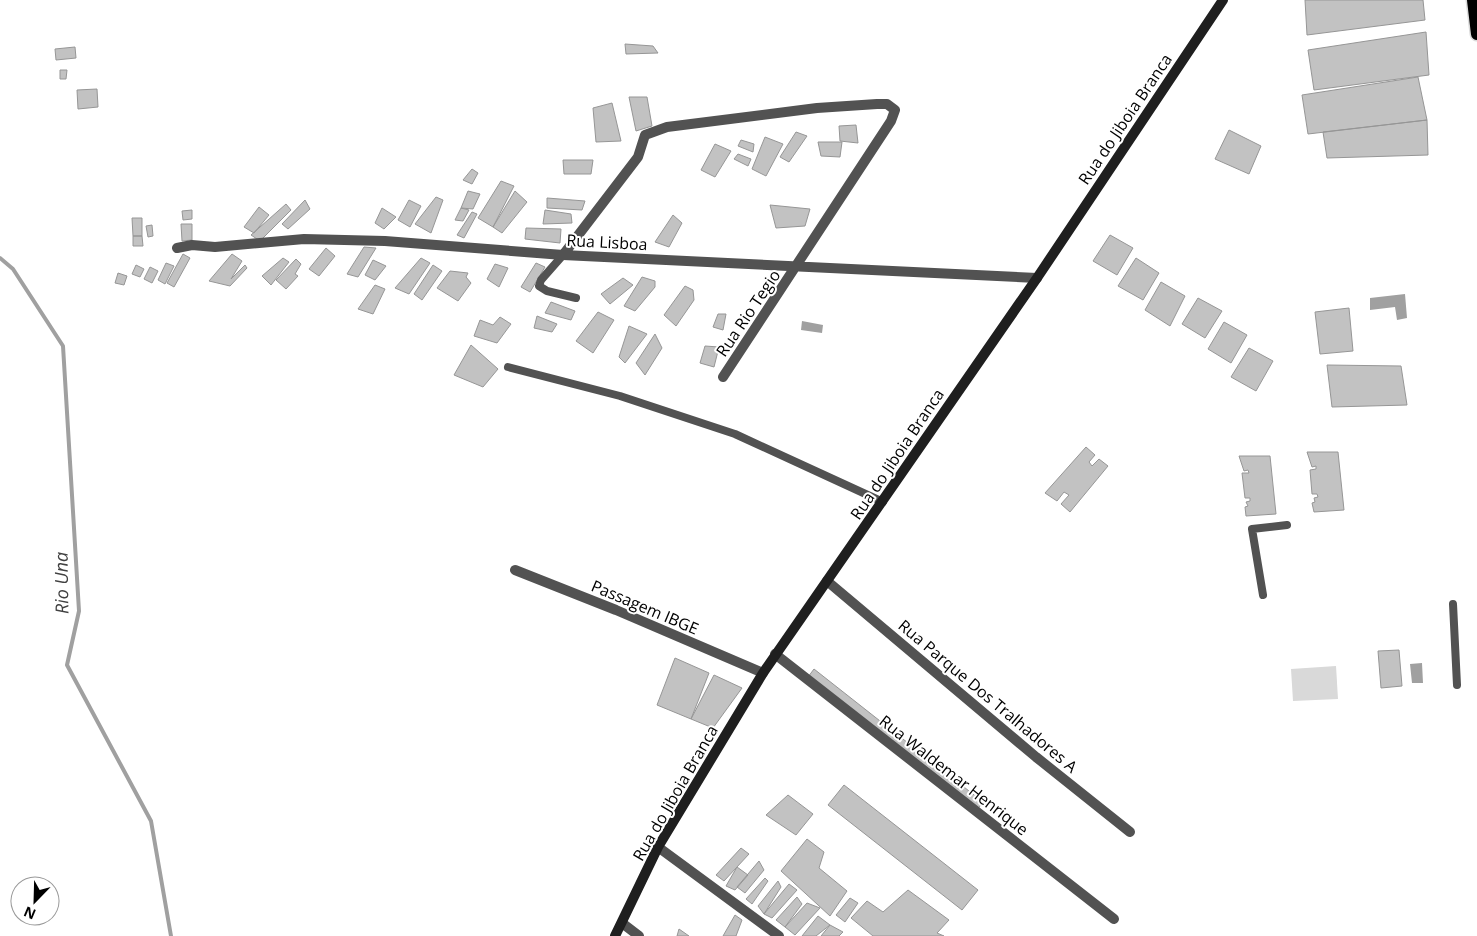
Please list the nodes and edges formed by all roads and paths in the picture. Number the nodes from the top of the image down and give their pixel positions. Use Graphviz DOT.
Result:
graph roads {
  1 [pos="1223,0"];
  2 [pos="1473,0"];
  3 [pos="1477,34"];
  4 [pos="178,248"];
  5 [pos="563,254"];
  6 [pos="797,265"];
  7 [pos="1037,278"];
  8 [pos="576,298"];
  9 [pos="508,367"];
  10 [pos="723,377"];
  11 [pos="883,502"];
  12 [pos="1287,525"];
  13 [pos="515,570"];
  14 [pos="827,581"];
  15 [pos="1263,594"];
  16 [pos="1453,604"];
  17 [pos="775,654"];
  18 [pos="763,673"];
  19 [pos="1457,685"];
  20 [pos="1130,832"];
  21 [pos="658,847"];
  22 [pos="1114,919"];
  23 [pos="622,923"];
  24 [pos="615,936"];
  25 [pos="638,936"];
  26 [pos="779,936"];
  1 -- 7 [label="main road, Rua do Jiboia Branca"];
  2 -- 3 [label="main road"];
  4 -- 5 [label="street, Rua Lisboa"];
  5 -- 6 [label="street, Rua Lisboa"];
  5 -- 6 [label="street, Rua Rio Tegio"];
  5 -- 8 [label="lane"];
  6 -- 7 [label="street, Rua Lisboa"];
  6 -- 10 [label="street, Rua Rio Tegio"];
  7 -- 11 [label="main road, Rua do Jiboia Branca"];
  9 -- 11 [label="lane"];
  11 -- 14 [label="main road, Rua do Jiboia Branca"];
  12 -- 15 [label="lane"];
  13 -- 18 [label="street, Passagem IBGE"];
  14 -- 17 [label="main road, Rua do Jiboia Branca"];
  14 -- 20 [label="street, Rua Parque Dos Tralhadores A"];
  16 -- 19 [label="lane"];
  17 -- 18 [label="main road, Rua do Jiboia Branca"];
  17 -- 22 [label="street, Rua Waldemar Henrique"];
  18 -- 21 [label="main road, Rua do Jiboia Branca"];
  21 -- 23 [label="main road, Rua do Jiboia Branca"];
  21 -- 26 [label="street"];
  23 -- 24 [label="main road, Rua do Jiboia Branca"];
  23 -- 25 [label="street"];
}
